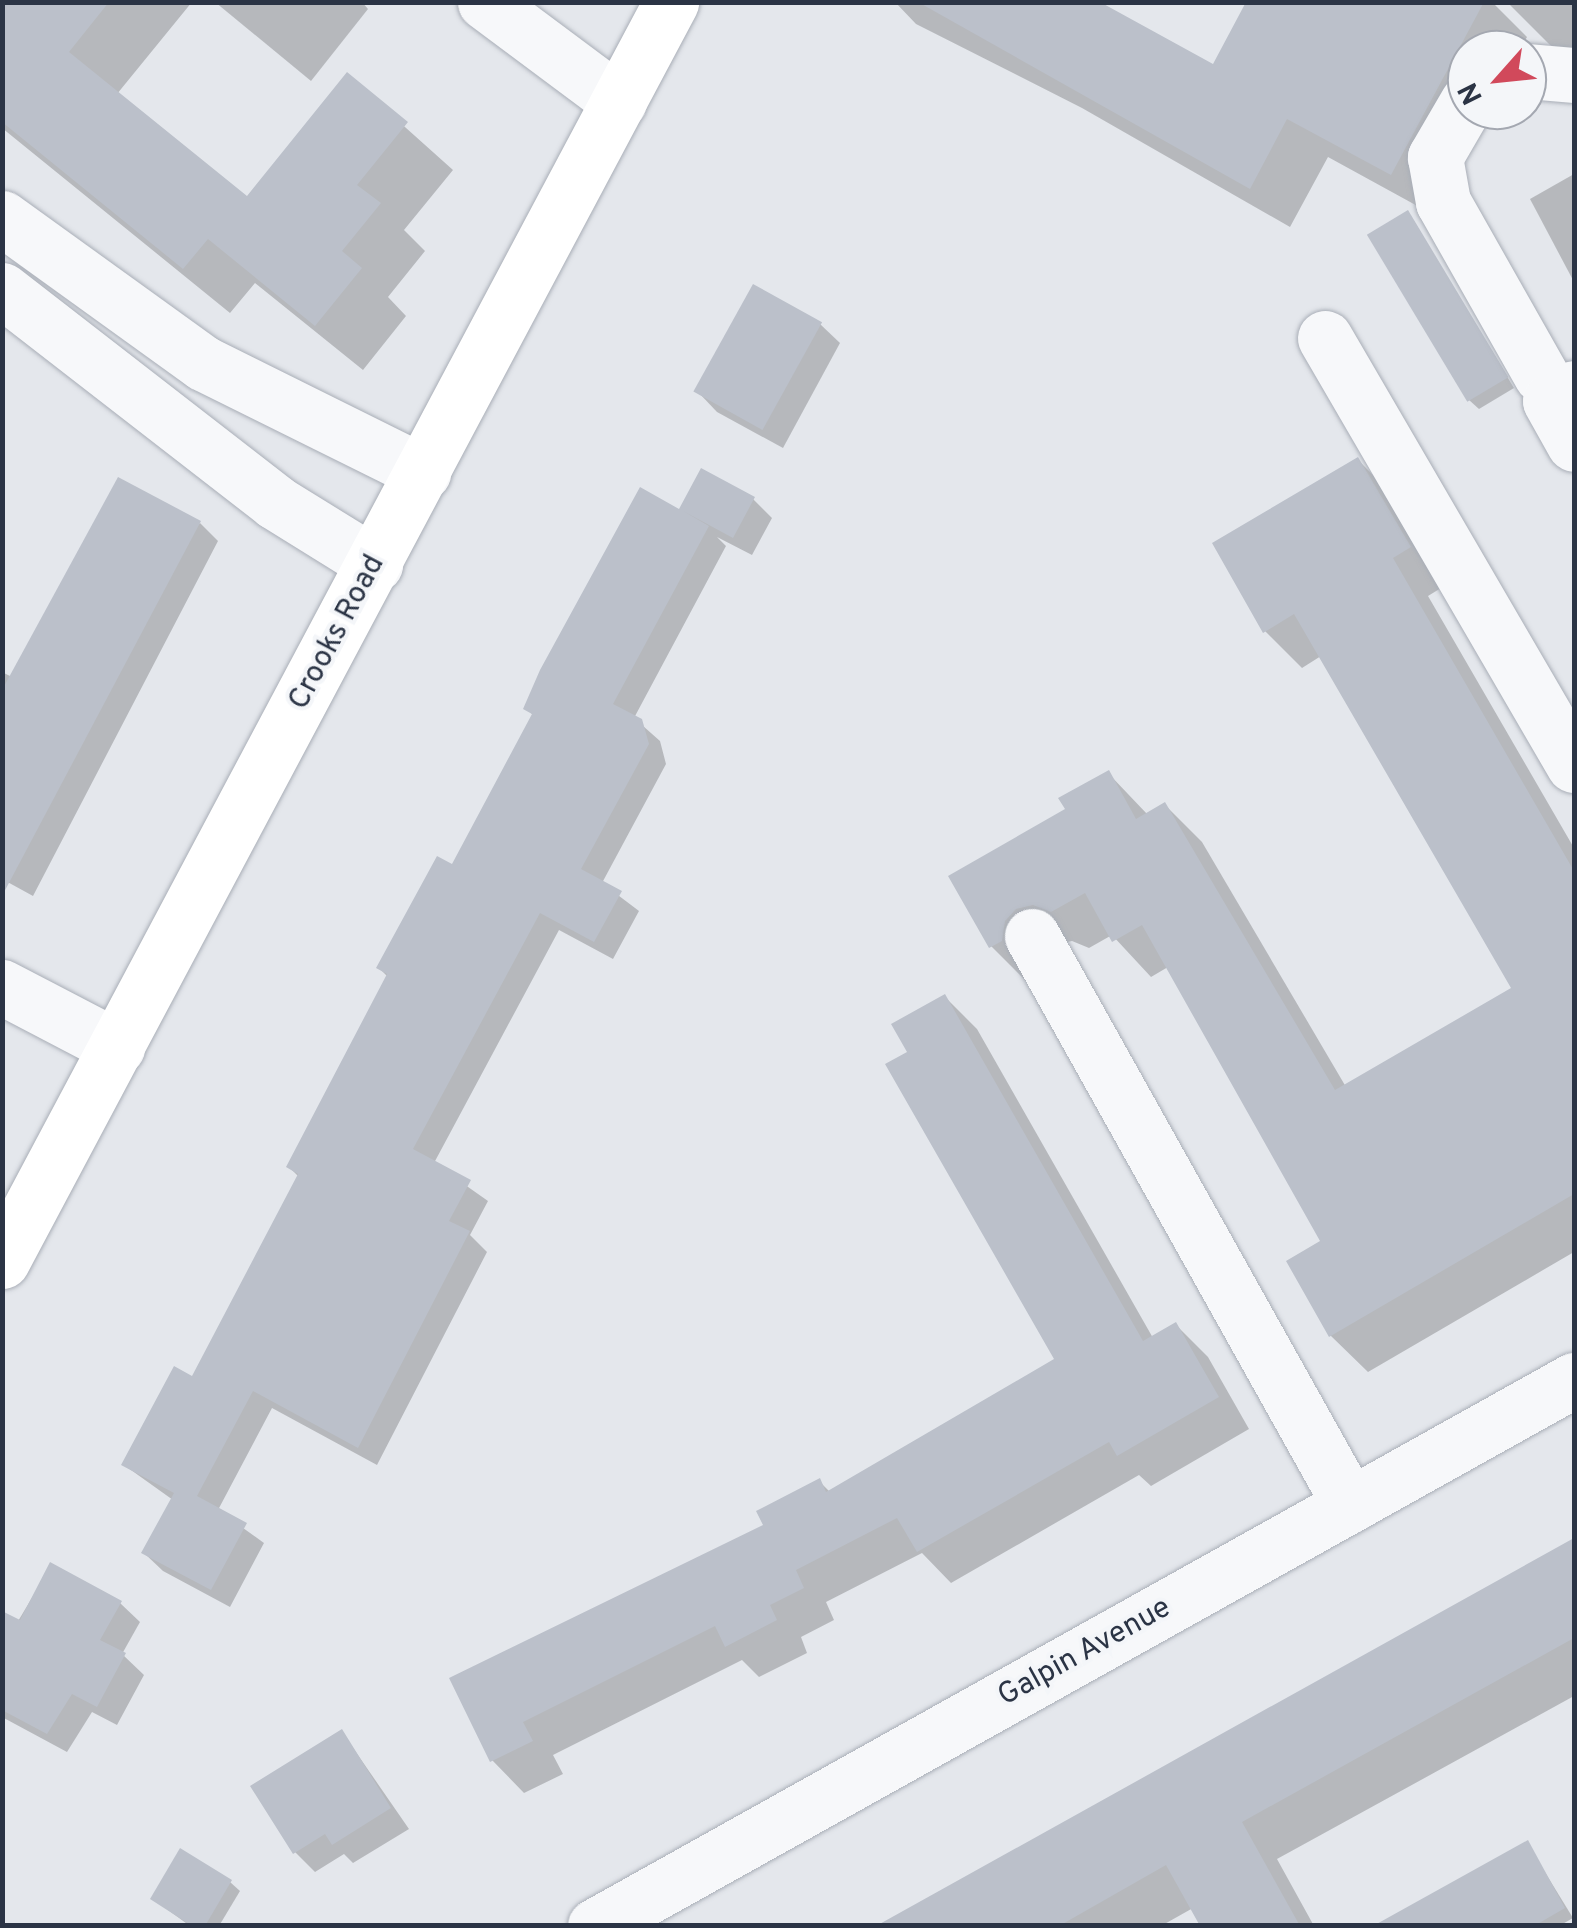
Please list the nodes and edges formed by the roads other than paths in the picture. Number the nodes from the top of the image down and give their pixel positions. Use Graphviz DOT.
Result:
graph roads {
  1 [pos="485,2"];
  2 [pos="670,2"];
  3 [pos="1547,73"];
  4 [pos="1574,75"];
  5 [pos="619,102"];
  6 [pos="1451,130"];
  7 [pos="2,218"];
  8 [pos="2,290"];
  9 [pos="1325,338"];
  10 [pos="1558,381"];
  11 [pos="1574,444"];
  12 [pos="423,472"];
  13 [pos="374,564"];
  14 [pos="1574,766"];
  15 [pos="1032,936"];
  16 [pos="2,988"];
  17 [pos="117,1047"];
  18 [pos="2,1262"];
  19 [pos="1574,1380"];
  20 [pos="1350,1504"];
  21 [pos="595,1926"];
  1 -- 5 [label="street"];
  2 -- 5 [label="main road, Crooks Road"];
  3 -- 4 [label="street"];
  5 -- 12 [label="main road, Crooks Road"];
  6 -- 10 [label="street"];
  7 -- 12 [label="street"];
  8 -- 13 [label="street"];
  9 -- 14 [label="street"];
  10 -- 11 [label="street"];
  12 -- 13 [label="main road, Crooks Road"];
  13 -- 17 [label="main road, Crooks Road"];
  15 -- 20 [label="street"];
  16 -- 17 [label="street"];
  17 -- 18 [label="main road, Crooks Road"];
  19 -- 20 [label="street, Galpin Avenue"];
  20 -- 21 [label="street, Galpin Avenue"];
}
